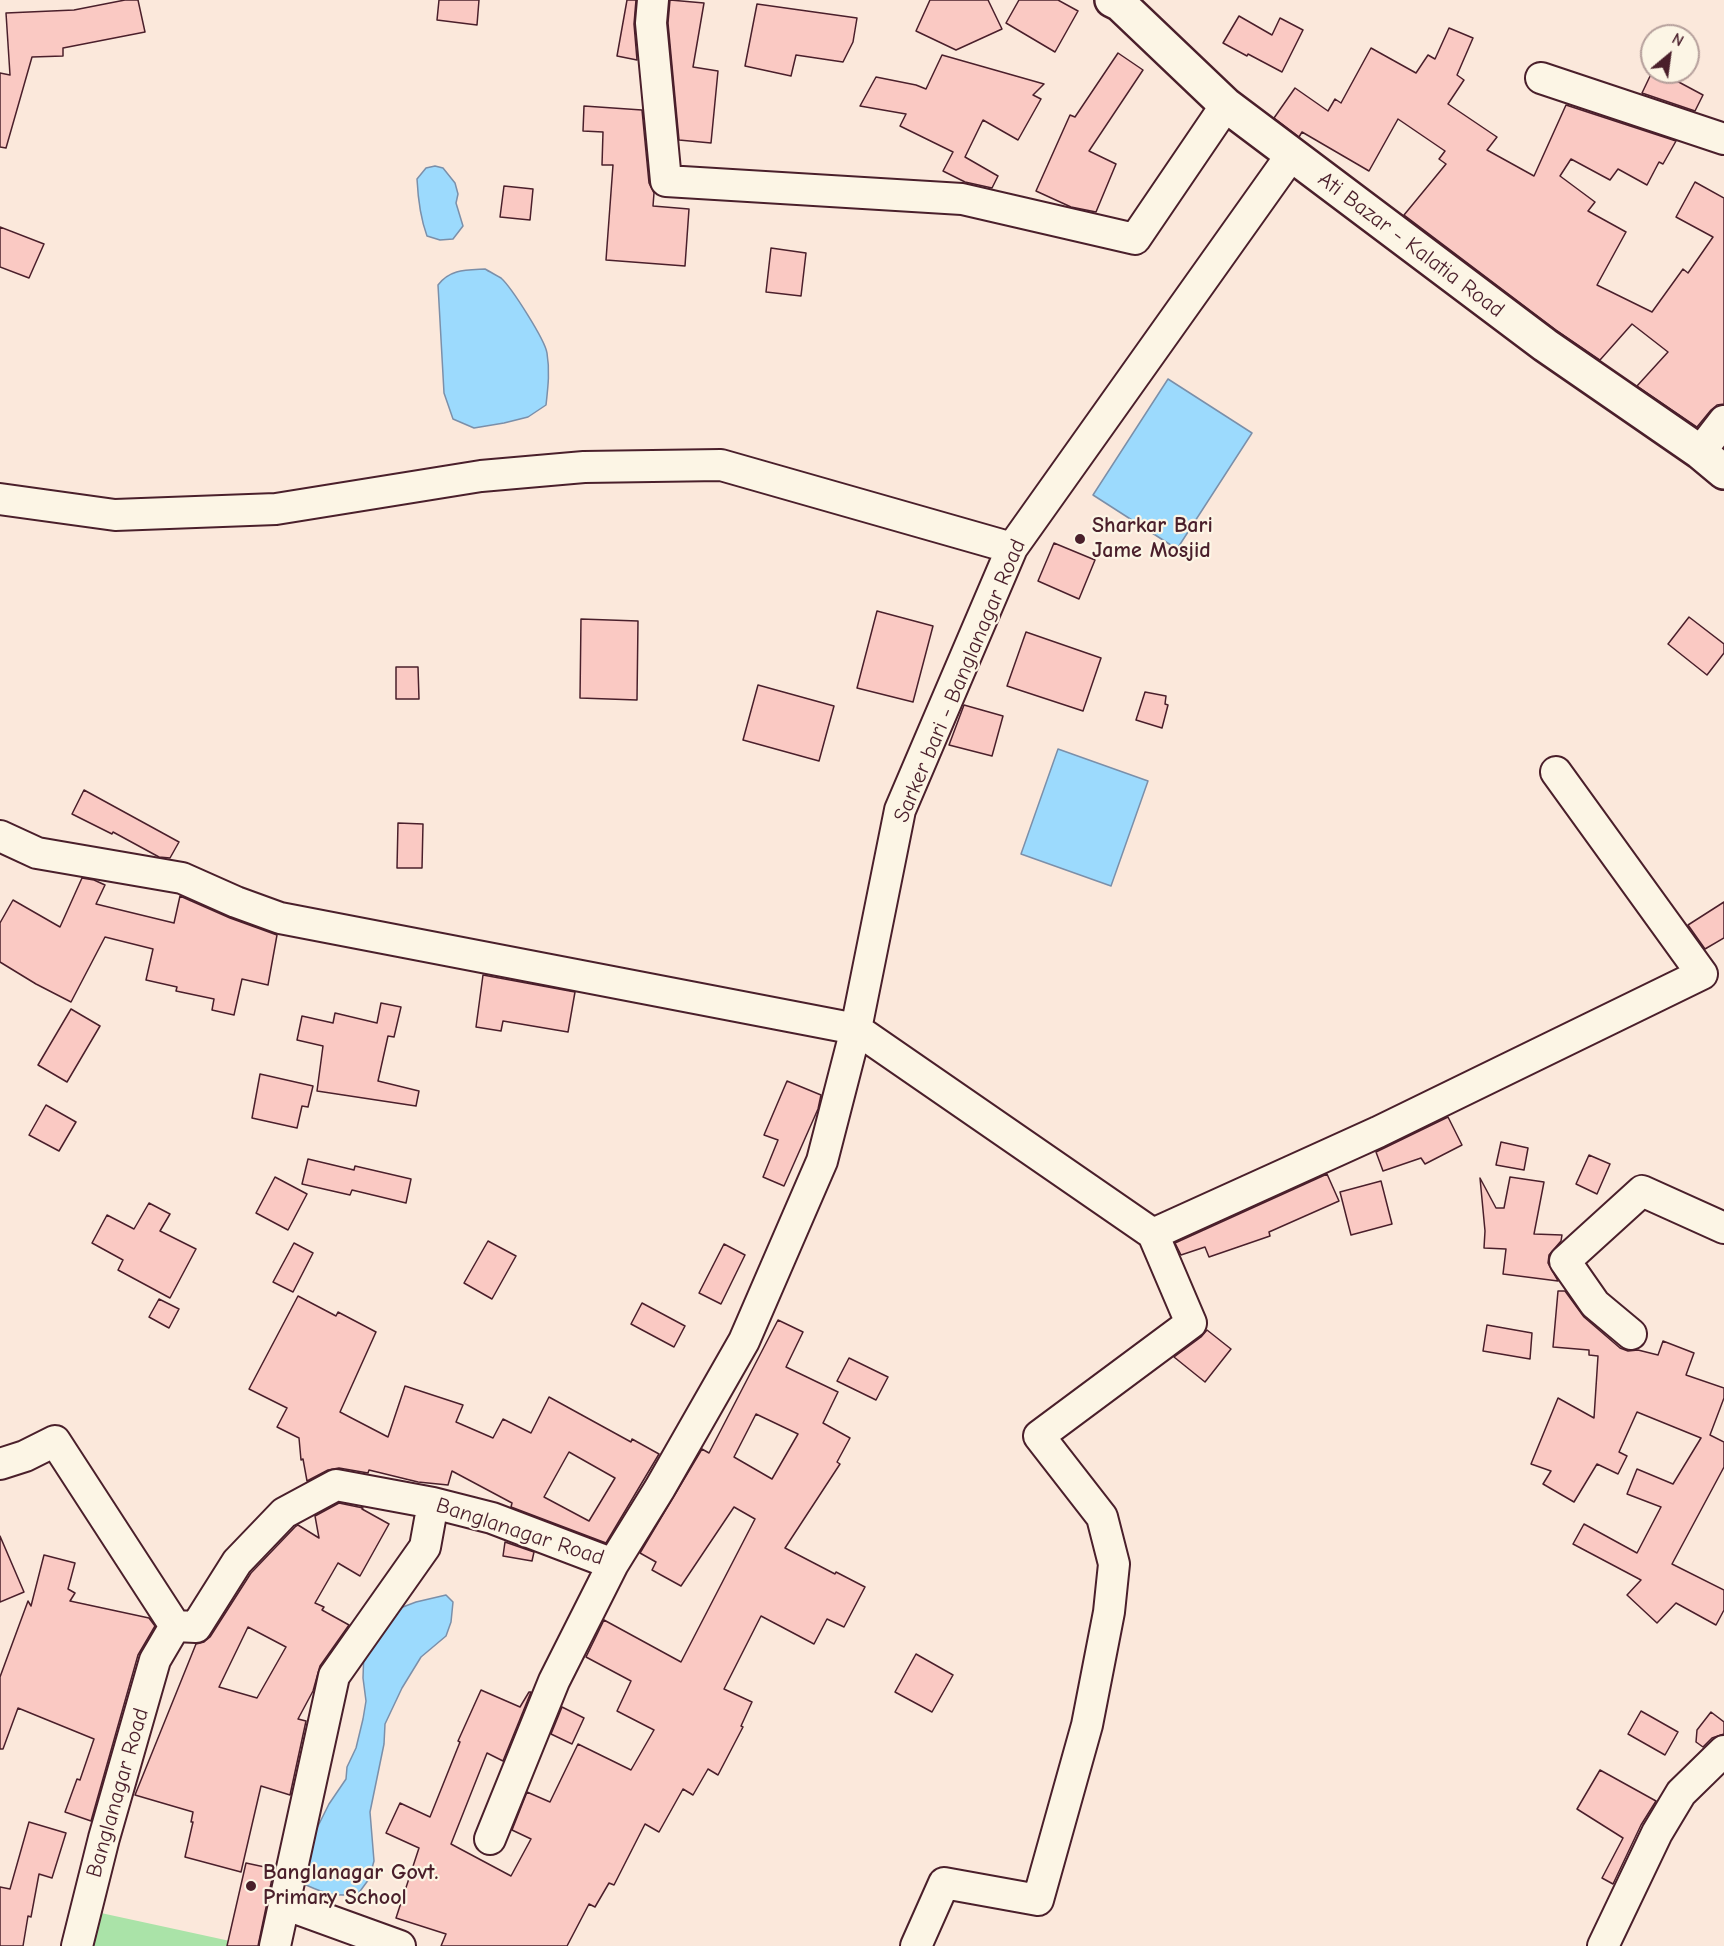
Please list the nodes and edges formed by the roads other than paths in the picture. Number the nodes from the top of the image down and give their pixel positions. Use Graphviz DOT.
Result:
graph roads {
  1 [pos="653,0"];
  2 [pos="1112,0"];
  3 [pos="1541,78"];
  4 [pos="1226,105"];
  5 [pos="1724,139"];
  6 [pos="1292,154"];
  7 [pos="1724,421"];
  8 [pos="1712,462"];
  9 [pos="0,499"];
  10 [pos="1012,548"];
  11 [pos="1556,772"];
  12 [pos="0,836"];
  13 [pos="856,1029"];
  14 [pos="1724,1228"];
  15 [pos="1153,1234"];
  16 [pos="1631,1334"];
  17 [pos="744,1341"];
  18 [pos="0,1464"];
  19 [pos="433,1503"];
  20 [pos="613,1564"];
  21 [pos="175,1626"];
  22 [pos="1724,1751"];
  23 [pos="490,1839"];
  24 [pos="284,1904"];
  25 [pos="77,1946"];
  26 [pos="275,1946"];
  27 [pos="400,1946"];
  28 [pos="916,1946"];
  29 [pos="1603,1946"];
  1 -- 4 [label="street"];
  2 -- 4 [label="main road, Ati Bazar - Kalatia Road"];
  3 -- 5 [label="street"];
  4 -- 6 [label="main road, Ati Bazar - Kalatia Road"];
  6 -- 8 [label="main road, Ati Bazar - Kalatia Road"];
  6 -- 10 [label="street, Sarker bari - Banglanagar Road"];
  7 -- 8 [label="street"];
  9 -- 10 [label="street"];
  10 -- 13 [label="street, Sarker bari - Banglanagar Road"];
  11 -- 15 [label="street"];
  12 -- 13 [label="street"];
  13 -- 15 [label="street"];
  13 -- 17 [label="street, Sarker bari - Banglanagar Road"];
  14 -- 16 [label="street"];
  15 -- 28 [label="street"];
  17 -- 20 [label="street, Banglanagar Road"];
  18 -- 21 [label="street"];
  19 -- 20 [label="street, Banglanagar Road"];
  19 -- 21 [label="street, Banglanagar Road"];
  19 -- 24 [label="street"];
  20 -- 23 [label="street"];
  21 -- 25 [label="street, Banglanagar Road"];
  22 -- 29 [label="street"];
  24 -- 26 [label="street"];
  24 -- 27 [label="street"];
}
